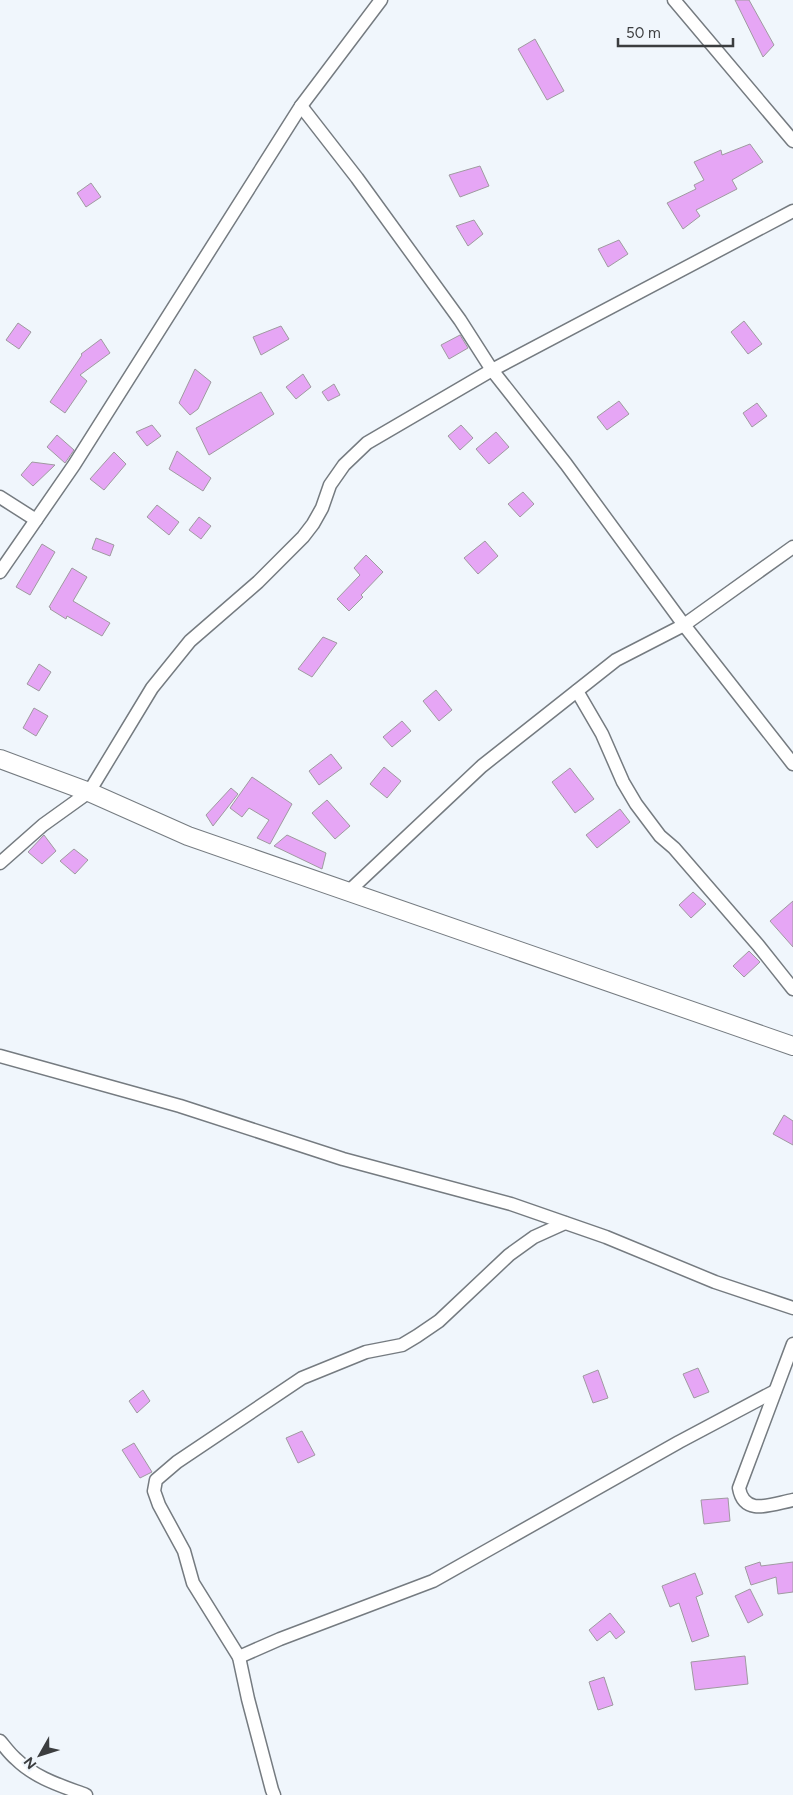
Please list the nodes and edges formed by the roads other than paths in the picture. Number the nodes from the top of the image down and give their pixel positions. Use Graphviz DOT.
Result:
graph roads {
  1 [pos="381,0"];
  2 [pos="674,0"];
  3 [pos="301,106"];
  4 [pos="793,141"];
  5 [pos="793,210"];
  6 [pos="492,370"];
  7 [pos="0,497"];
  8 [pos="36,520"];
  9 [pos="793,547"];
  10 [pos="0,572"];
  11 [pos="684,625"];
  12 [pos="577,691"];
  13 [pos="0,759"];
  14 [pos="793,764"];
  15 [pos="89,792"];
  16 [pos="0,863"];
  17 [pos="348,892"];
  18 [pos="793,989"];
  19 [pos="793,1046"];
  20 [pos="0,1056"];
  21 [pos="565,1223"];
  22 [pos="793,1308"];
  23 [pos="793,1344"];
  24 [pos="775,1391"];
  25 [pos="793,1500"];
  26 [pos="239,1657"];
  27 [pos="0,1741"];
  28 [pos="86,1795"];
  29 [pos="274,1795"];
  1 -- 3 [label="street"];
  2 -- 4 [label="street"];
  3 -- 6 [label="street"];
  3 -- 8 [label="street"];
  5 -- 6 [label="street"];
  6 -- 11 [label="street"];
  6 -- 15 [label="street"];
  7 -- 8 [label="street"];
  8 -- 10 [label="street"];
  9 -- 11 [label="street"];
  11 -- 12 [label="street"];
  11 -- 14 [label="street"];
  12 -- 17 [label="street"];
  12 -- 18 [label="street"];
  13 -- 15 [label="street"];
  15 -- 16 [label="street"];
  15 -- 17 [label="street"];
  17 -- 19 [label="street"];
  20 -- 21 [label="street"];
  21 -- 22 [label="street"];
  21 -- 26 [label="street"];
  23 -- 24 [label="street"];
  24 -- 25 [label="street"];
  24 -- 26 [label="street"];
  26 -- 29 [label="street"];
  27 -- 28 [label="street"];
}
